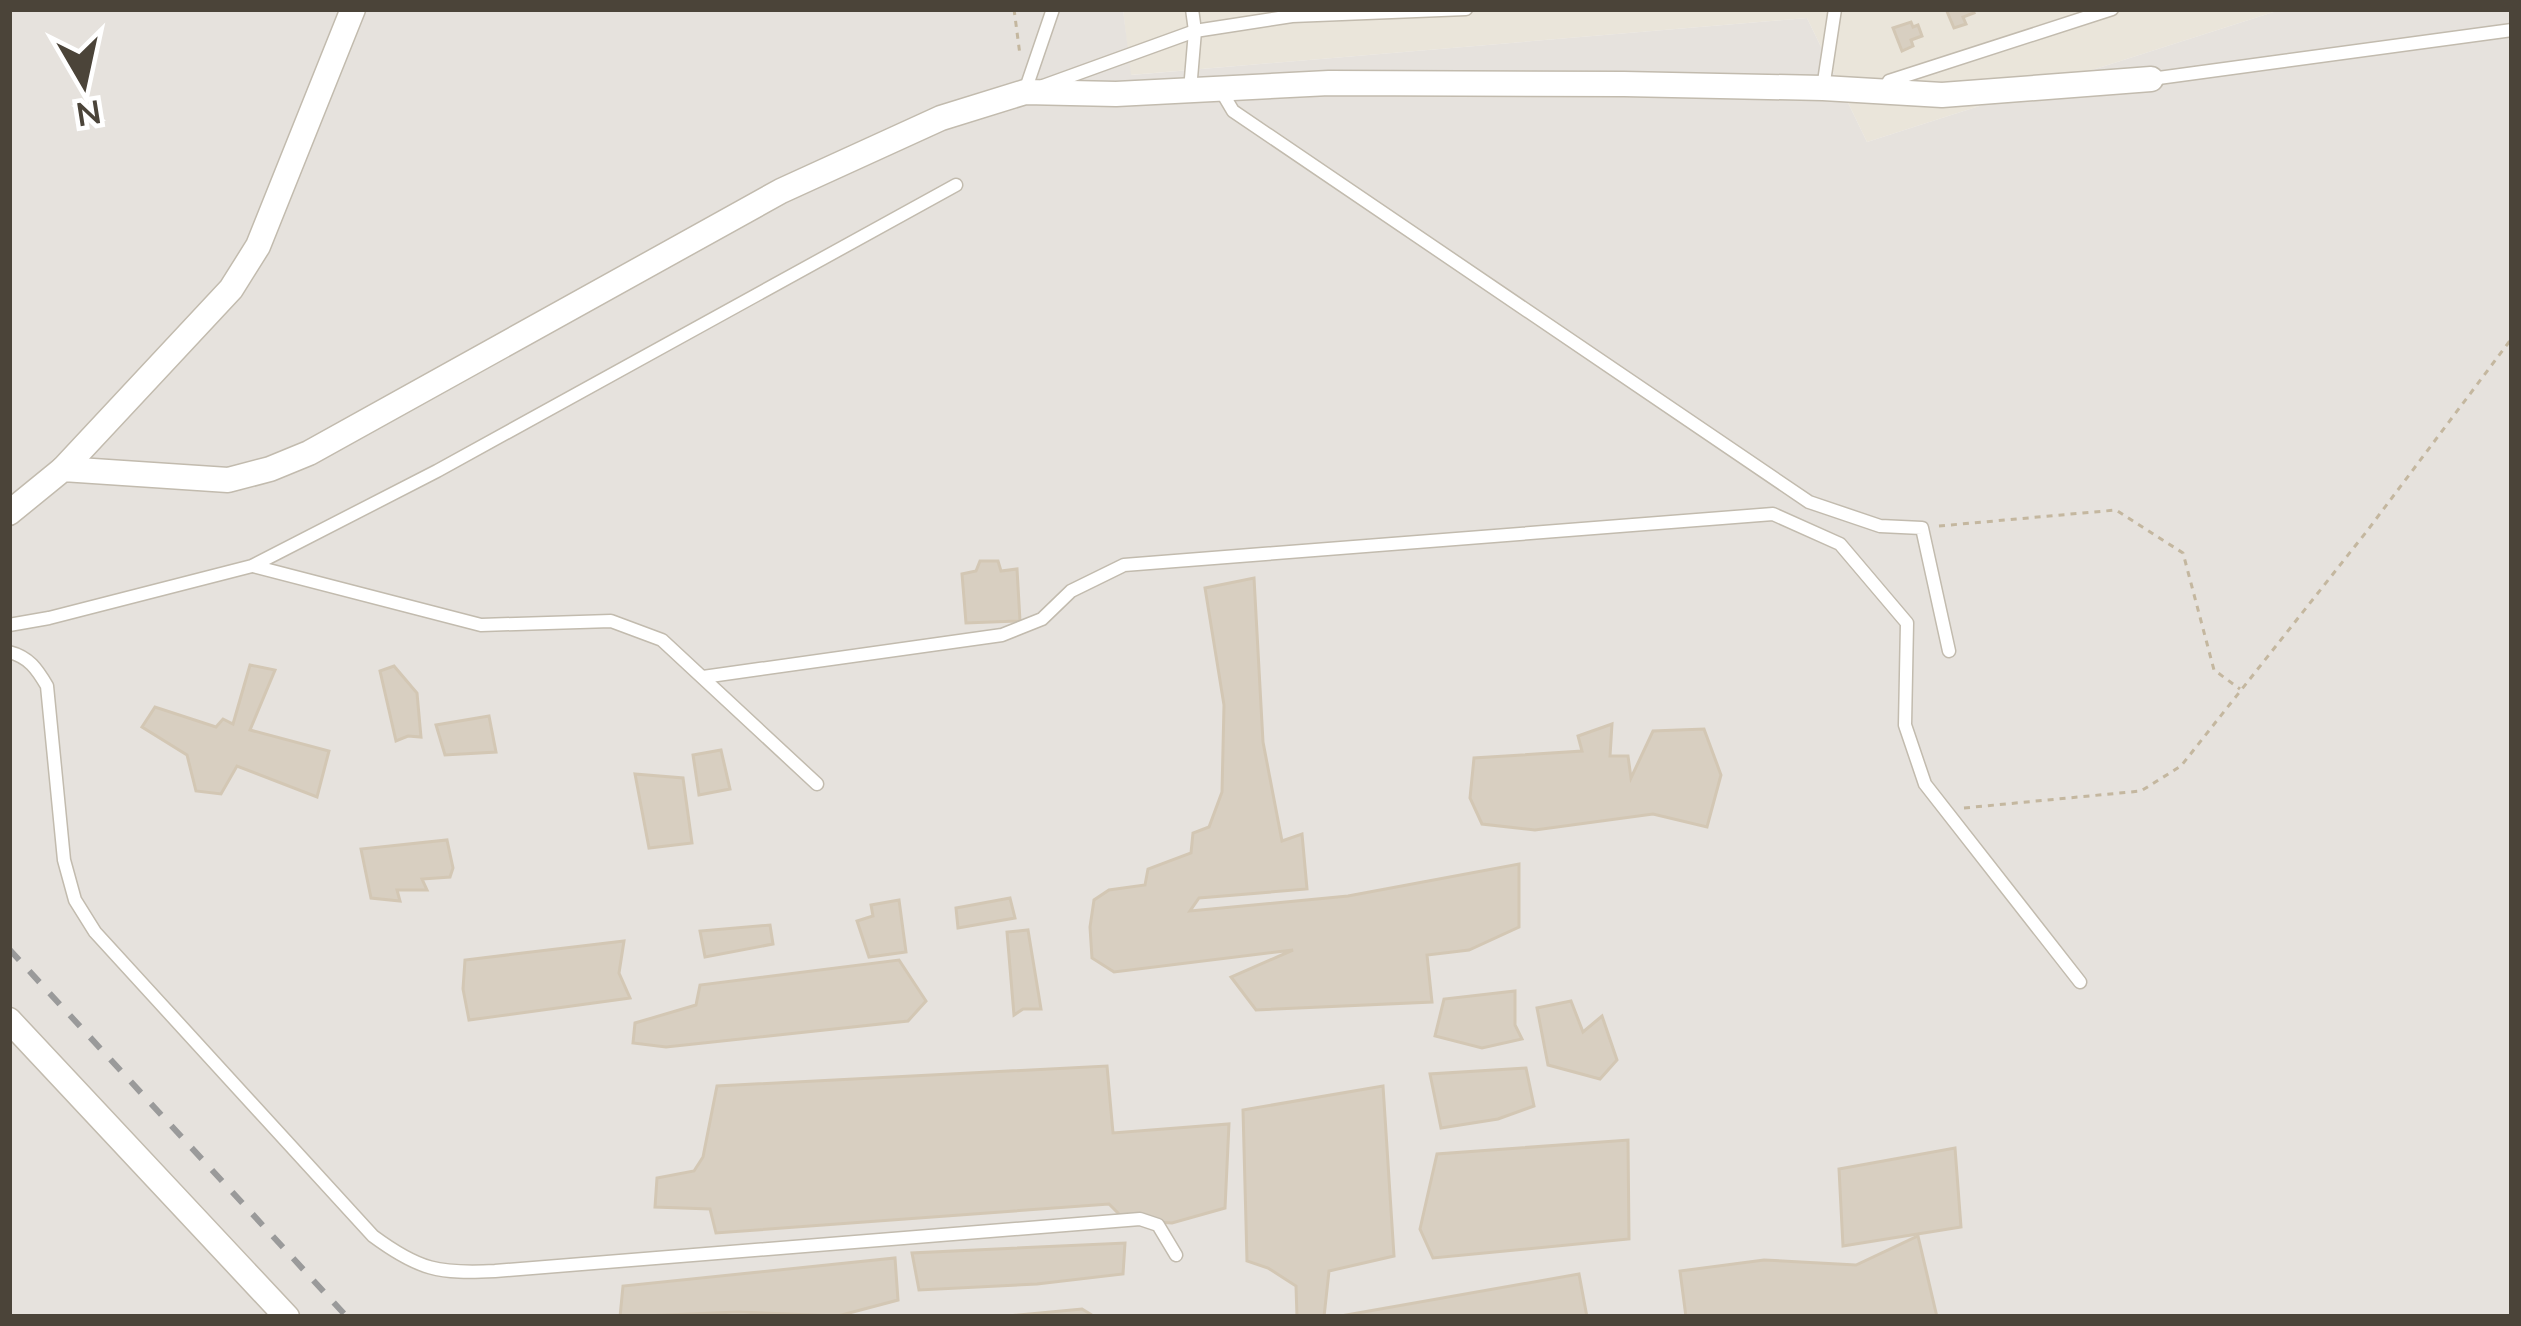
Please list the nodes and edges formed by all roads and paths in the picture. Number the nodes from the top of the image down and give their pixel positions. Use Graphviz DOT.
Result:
graph roads {
  1 [pos="352,9"];
  2 [pos="1014,9"];
  3 [pos="1054,9"];
  4 [pos="1192,9"];
  5 [pos="1466,9"];
  6 [pos="1834,9"];
  7 [pos="2112,9"];
  8 [pos="1393,10"];
  9 [pos="1292,12"];
  10 [pos="2512,30"];
  11 [pos="1195,31"];
  12 [pos="2151,79"];
  13 [pos="1220,88"];
  14 [pos="1822,88"];
  15 [pos="1190,90"];
  16 [pos="1024,92"];
  17 [pos="1882,92"];
  18 [pos="956,185"];
  19 [pos="2512,338"];
  20 [pos="63,469"];
  21 [pos="9,513"];
  22 [pos="1922,528"];
  23 [pos="252,566"];
  24 [pos="9,625"];
  25 [pos="1949,651"];
  26 [pos="9,652"];
  27 [pos="703,677"];
  28 [pos="2241,690"];
  29 [pos="818,784"];
  30 [pos="1946,810"];
  31 [pos="2080,982"];
  32 [pos="9,1020"];
  33 [pos="1176,1256"];
  34 [pos="287,1317"];
  1 -- 20 [label="street"];
  2 -- 16 [label="path"];
  3 -- 16 [label="lane"];
  4 -- 11 [label="lane"];
  5 -- 8 [label="lane"];
  6 -- 14 [label="lane"];
  7 -- 17 [label="lane"];
  8 -- 9 [label="lane"];
  9 -- 11 [label="lane"];
  10 -- 12 [label="lane"];
  11 -- 15 [label="lane"];
  11 -- 16 [label="lane"];
  12 -- 17 [label="street"];
  13 -- 14 [label="street"];
  13 -- 15 [label="street"];
  13 -- 22 [label="lane"];
  14 -- 17 [label="street"];
  15 -- 16 [label="street"];
  16 -- 20 [label="street"];
  18 -- 23 [label="lane"];
  19 -- 28 [label="path"];
  20 -- 21 [label="street"];
  22 -- 25 [label="lane"];
  22 -- 28 [label="path"];
  23 -- 24 [label="lane"];
  23 -- 27 [label="lane"];
  26 -- 33 [label="lane"];
  27 -- 29 [label="lane"];
  27 -- 30 [label="lane"];
  28 -- 30 [label="path"];
  30 -- 31 [label="lane"];
  32 -- 34 [label="street"];
}
